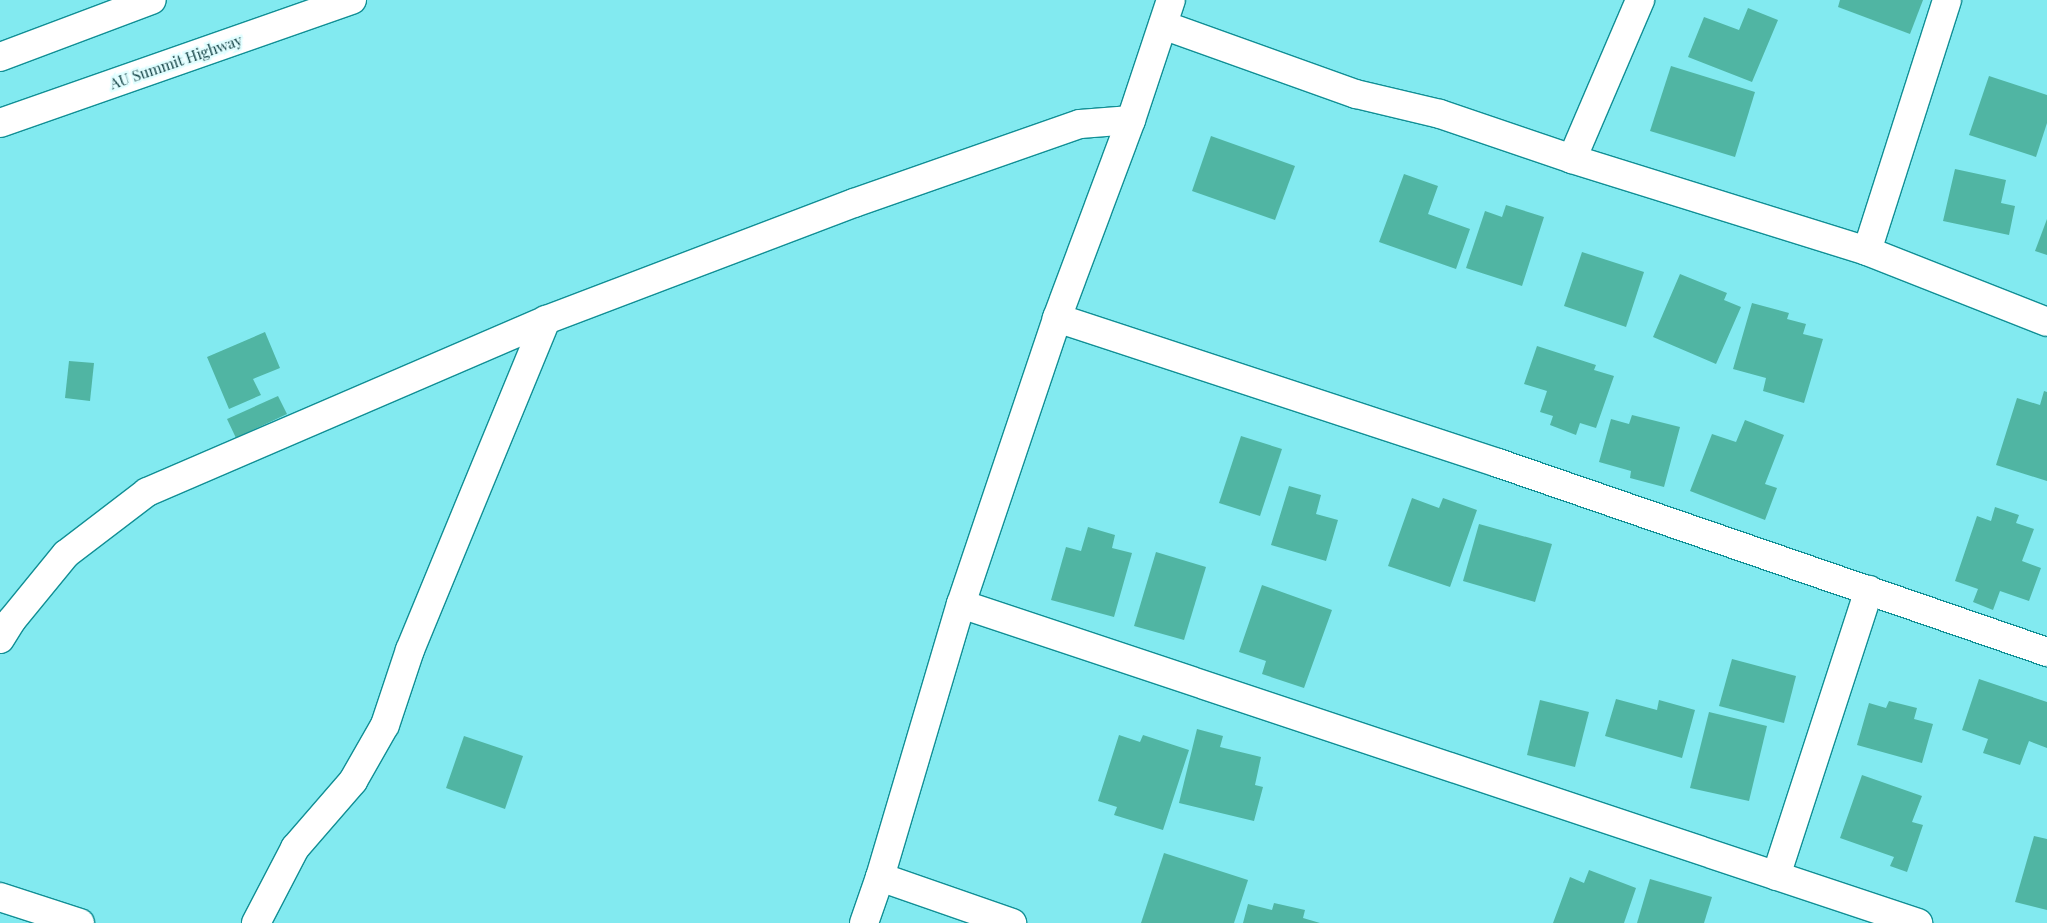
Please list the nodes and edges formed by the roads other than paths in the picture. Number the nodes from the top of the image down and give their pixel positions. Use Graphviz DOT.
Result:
graph roads {
  1 [pos="152,0"];
  2 [pos="352,0"];
  3 [pos="1172,0"];
  4 [pos="1640,0"];
  5 [pos="1946,0"];
  6 [pos="1163,25"];
  7 [pos="0,57"];
  8 [pos="1131,120"];
  9 [pos="0,123"];
  10 [pos="1572,159"];
  11 [pos="1867,251"];
  12 [pos="1057,318"];
  13 [pos="546,320"];
  14 [pos="2047,322"];
  15 [pos="1869,590"];
  16 [pos="961,604"];
  17 [pos="0,639"];
  18 [pos="2046,650"];
  19 [pos="1776,876"];
  20 [pos="880,878"];
  21 [pos="0,897"];
  22 [pos="77,923"];
  23 [pos="256,923"];
  24 [pos="864,923"];
  25 [pos="1012,923"];
  26 [pos="1918,923"];
  1 -- 7 [label="street"];
  2 -- 9 [label="street, AU Summit Highway"];
  3 -- 6 [label="street"];
  4 -- 10 [label="street"];
  5 -- 11 [label="street"];
  6 -- 8 [label="street"];
  6 -- 10 [label="street"];
  8 -- 12 [label="street"];
  8 -- 13 [label="street"];
  10 -- 11 [label="street"];
  11 -- 14 [label="street"];
  12 -- 15 [label="street"];
  12 -- 16 [label="street"];
  13 -- 17 [label="street"];
  13 -- 23 [label="street"];
  15 -- 18 [label="street"];
  15 -- 19 [label="street"];
  16 -- 19 [label="street"];
  16 -- 20 [label="street"];
  19 -- 26 [label="street"];
  20 -- 24 [label="street"];
  20 -- 25 [label="street"];
  21 -- 22 [label="street"];
}
